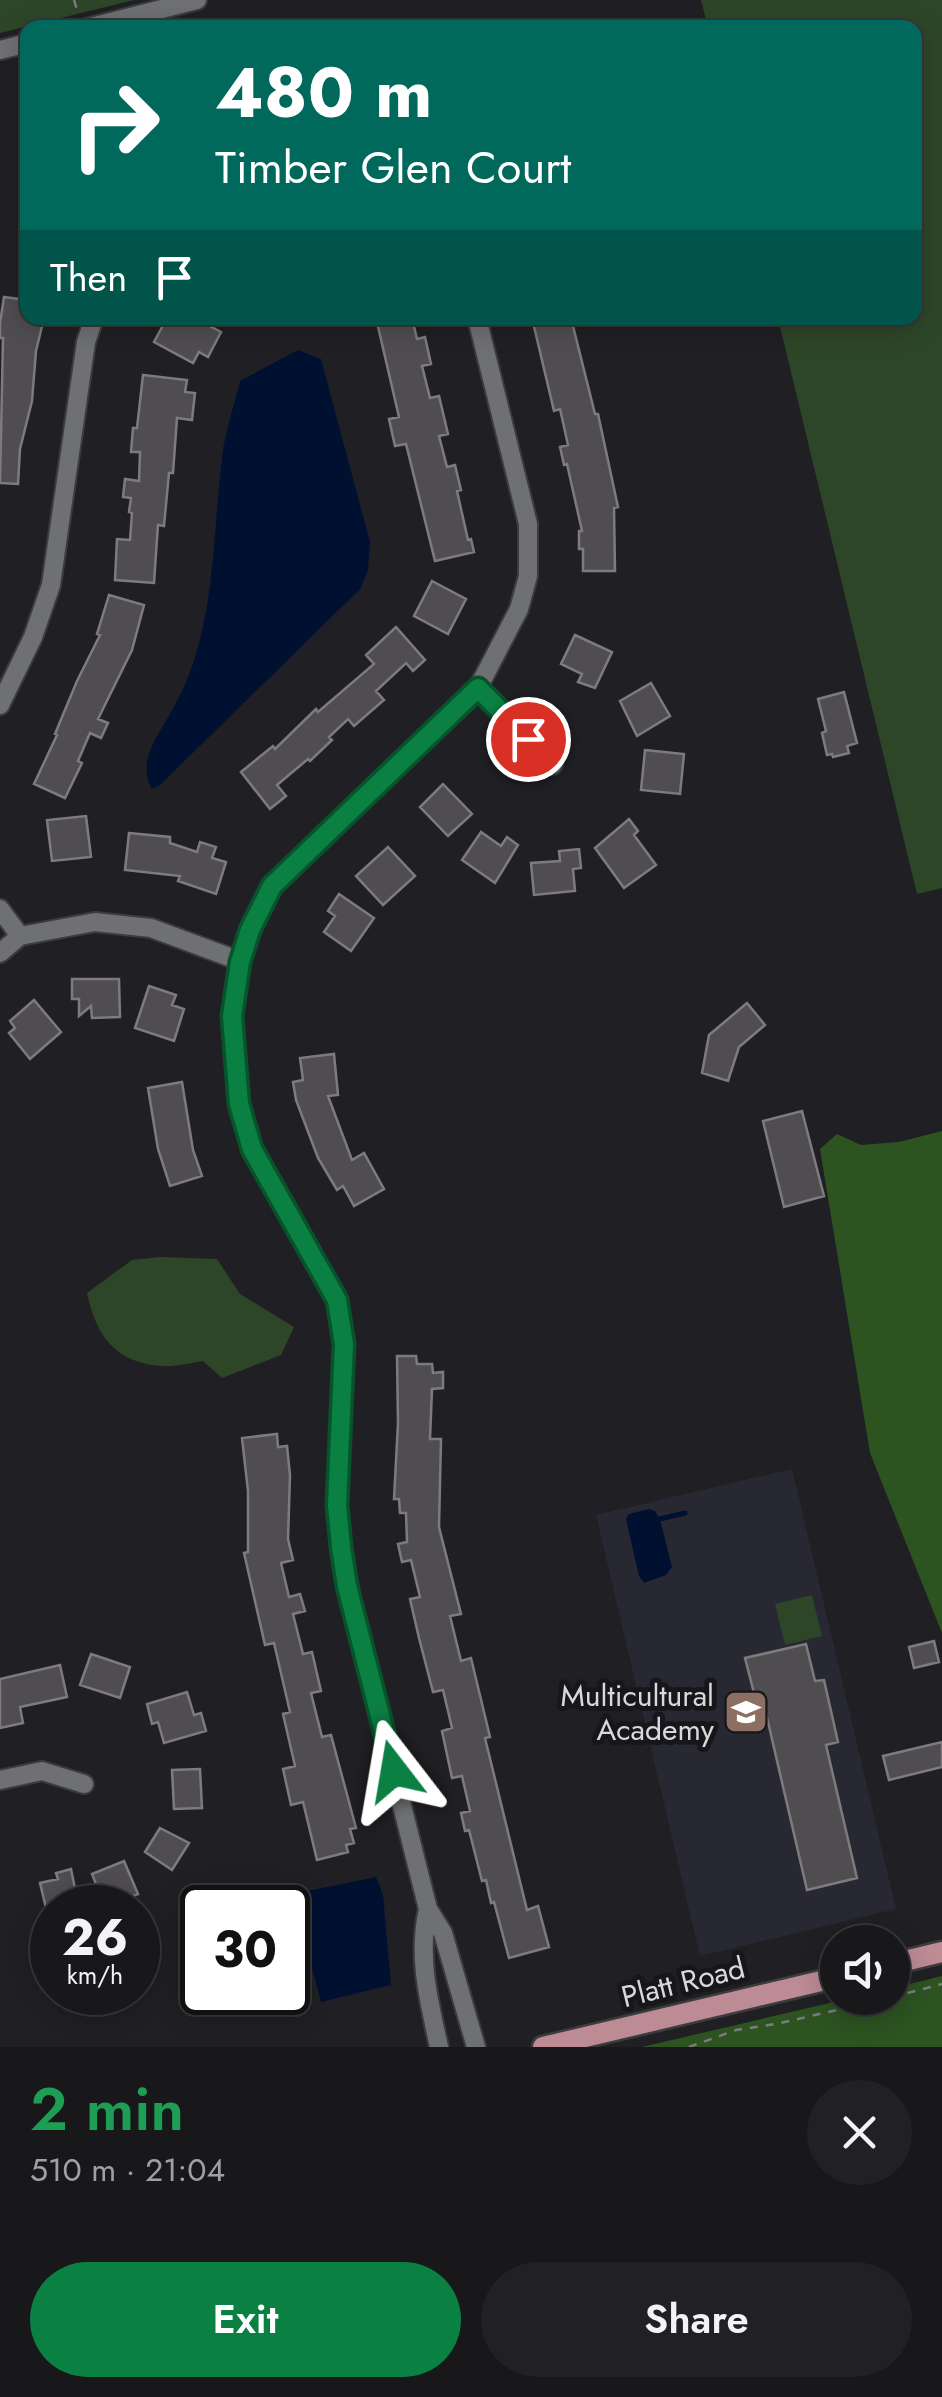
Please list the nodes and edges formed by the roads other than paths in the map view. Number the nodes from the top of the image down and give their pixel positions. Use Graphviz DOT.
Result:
graph roads {
  1 [pos="197,0"];
  2 [pos="119,20"];
  3 [pos="92,325"];
  4 [pos="480,325"];
  5 [pos="478,688"];
  6 [pos="0,705"];
  7 [pos="553,765"];
  8 [pos="0,909"];
  9 [pos="20,936"];
  10 [pos="0,954"];
  11 [pos="240,962"];
  12 [pos="0,1780"];
  13 [pos="84,1784"];
  14 [pos="428,1909"];
  15 [pos="942,1952"];
  16 [pos="910,1960"];
  17 [pos="820,1981"];
  18 [pos="439,2047"];
  19 [pos="476,2047"];
  20 [pos="543,2047"];
  1 -- 2 [label="street"];
  3 -- 6 [label="street"];
  4 -- 5 [label="street"];
  5 -- 7 [label="street"];
  5 -- 11 [label="street"];
  8 -- 9 [label="street"];
  9 -- 10 [label="street"];
  9 -- 11 [label="street"];
  11 -- 14 [label="street"];
  12 -- 13 [label="street"];
  14 -- 18 [label="street"];
  14 -- 19 [label="street"];
  15 -- 16 [label="main road"];
  17 -- 20 [label="main road, Platt Road"];
}
